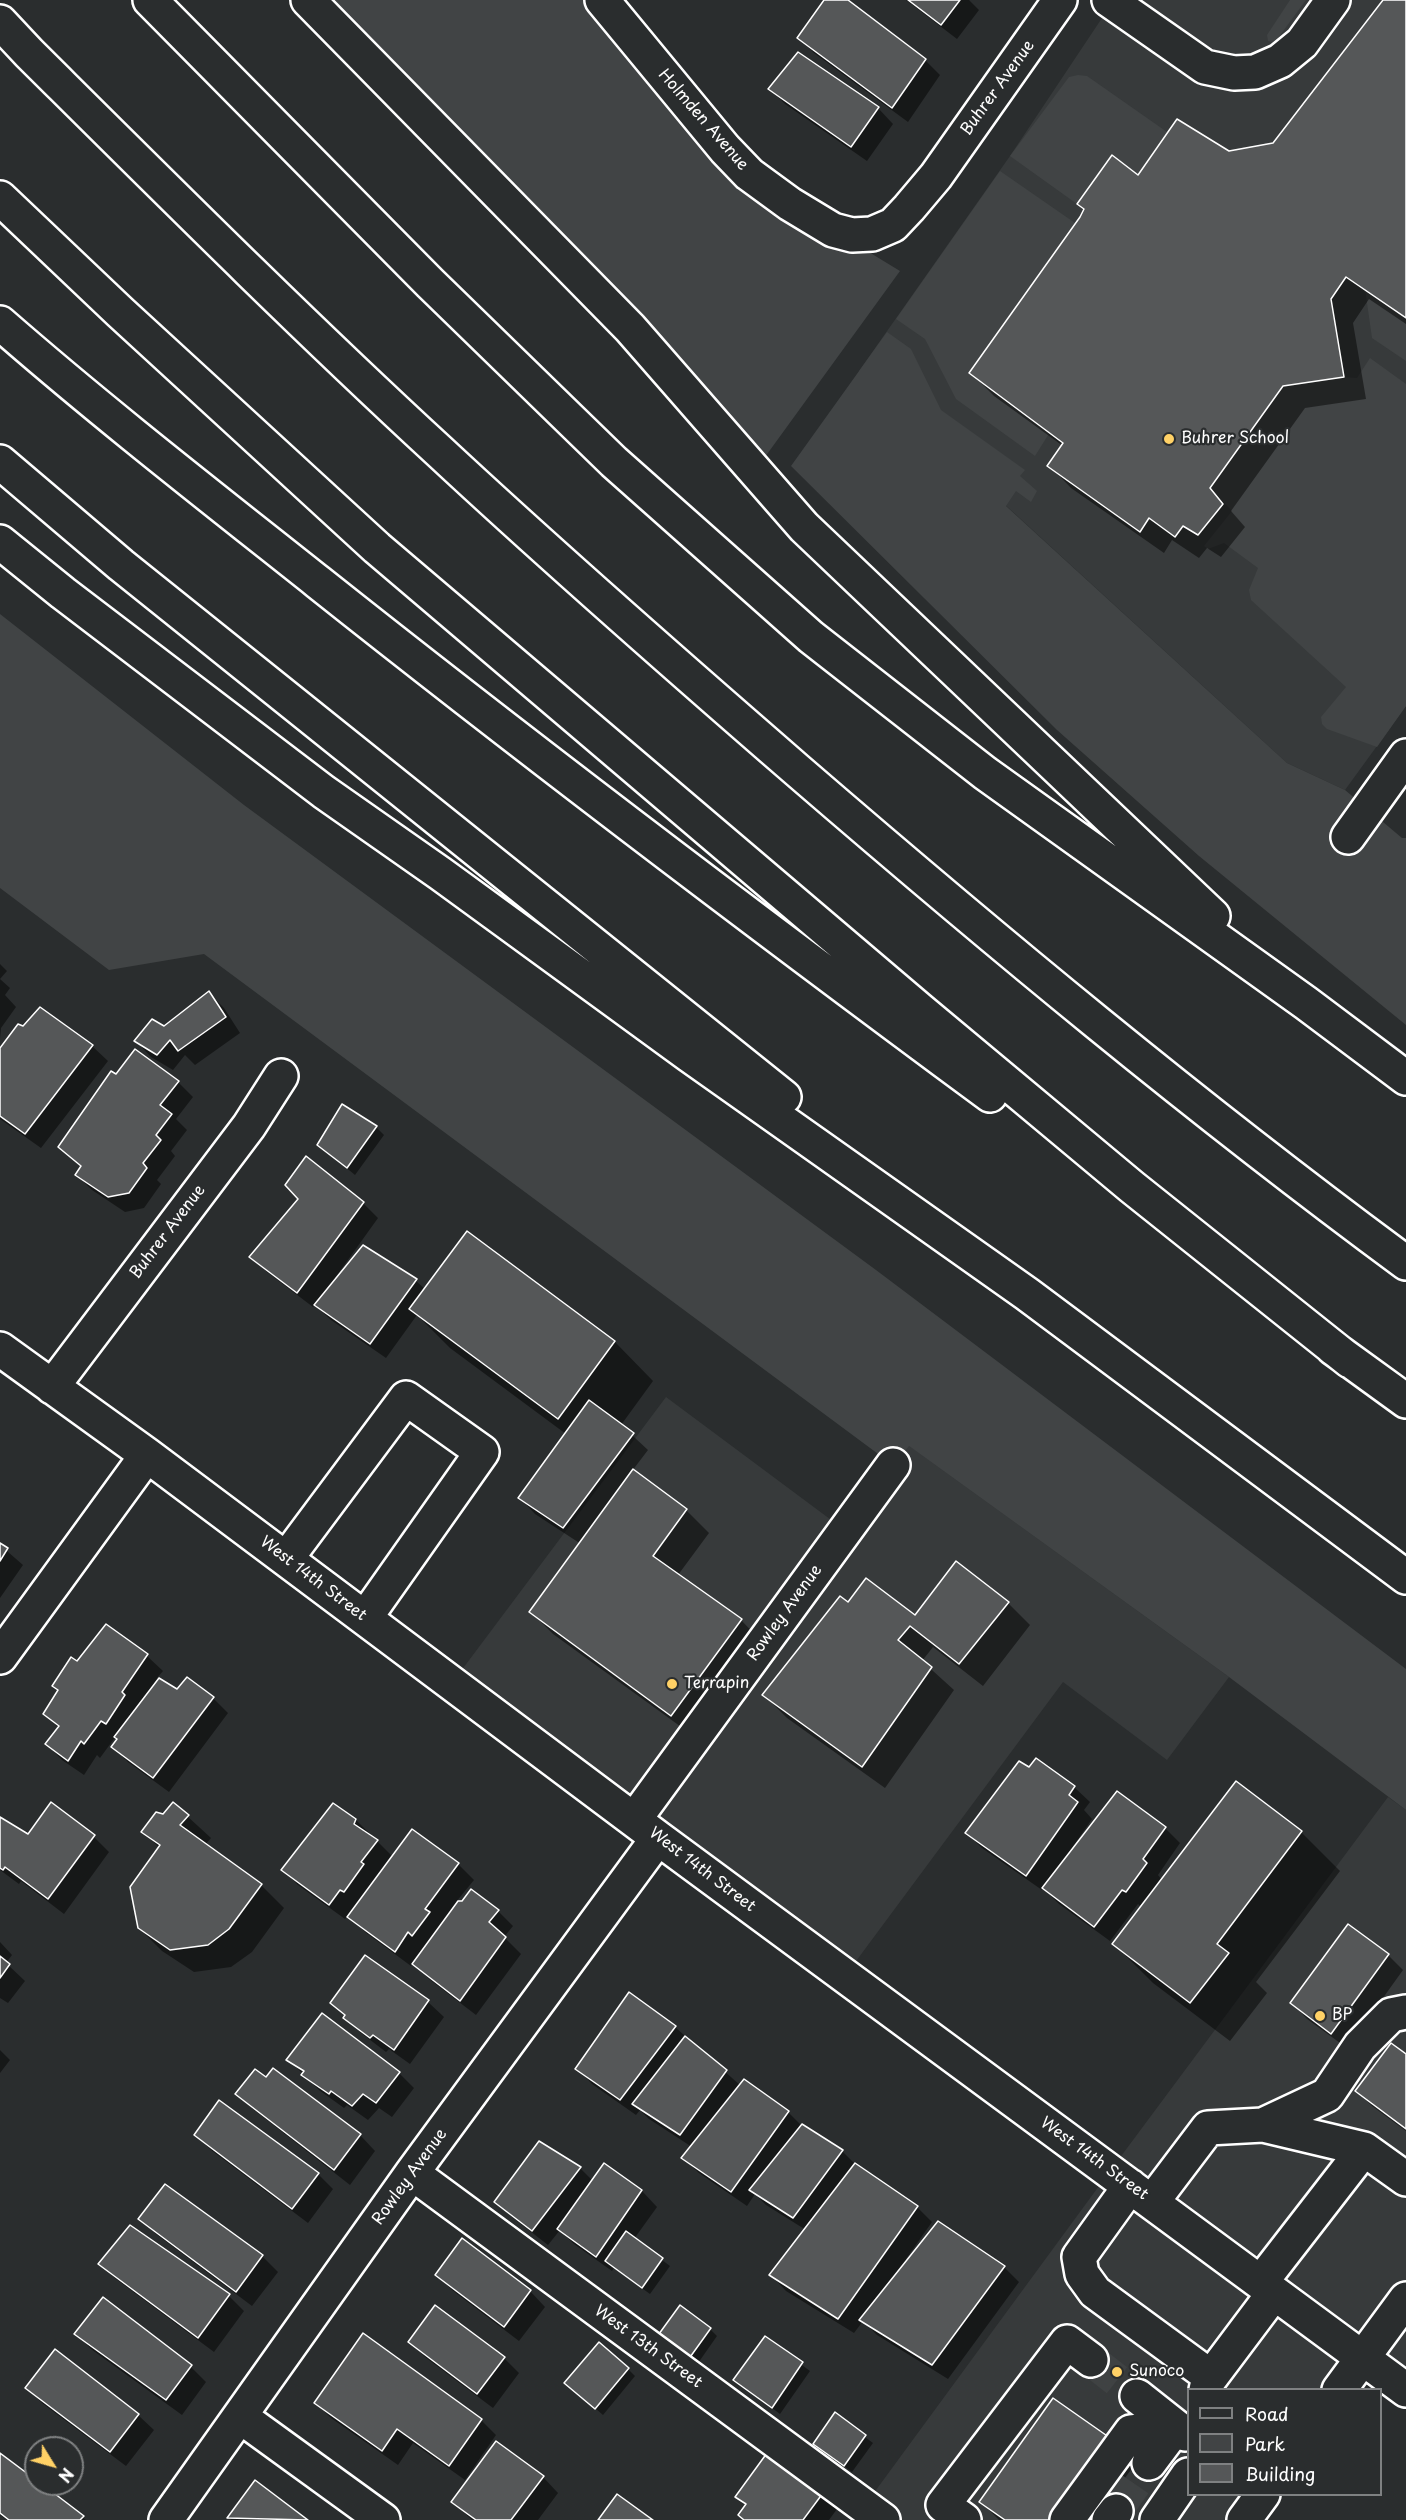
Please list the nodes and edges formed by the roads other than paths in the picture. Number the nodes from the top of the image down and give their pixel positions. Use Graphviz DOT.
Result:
graph roads {
  1 [pos="150,0"];
  2 [pos="308,0"];
  3 [pos="602,0"];
  4 [pos="1060,0"];
  5 [pos="1108,0"];
  6 [pos="1333,0"];
  7 [pos="0,22"];
  8 [pos="936,176"];
  9 [pos="0,198"];
  10 [pos="0,323"];
  11 [pos="0,462"];
  12 [pos="0,542"];
  13 [pos="1406,756"];
  14 [pos="1348,837"];
  15 [pos="1306,1003"];
  16 [pos="281,1076"];
  17 [pos="1406,1078"];
  18 [pos="1406,1263"];
  19 [pos="1027,1294"];
  20 [pos="0,1349"];
  21 [pos="1350,1360"];
  22 [pos="52,1387"];
  23 [pos="1406,1401"];
  24 [pos="147,1455"];
  25 [pos="893,1465"];
  26 [pos="286,1559"];
  27 [pos="1406,1577"];
  28 [pos="365,1618"];
  29 [pos="0,1658"];
  30 [pos="646,1829"];
  31 [pos="1406,2012"];
  32 [pos="1263,2125"];
  33 [pos="1364,2149"];
  34 [pos="412,2173"];
  35 [pos="1406,2179"];
  36 [pos="1141,2194"];
  37 [pos="1268,2287"];
  38 [pos="1406,2299"];
  39 [pos="1362,2357"];
  40 [pos="1091,2360"];
  41 [pos="1209,2383"];
  42 [pos="1339,2388"];
  43 [pos="1406,2390"];
  44 [pos="1137,2396"];
  45 [pos="241,2417"];
  46 [pos="1182,2432"];
  47 [pos="1149,2463"];
  48 [pos="1187,2476"];
  49 [pos="1262,2496"];
  50 [pos="166,2520"];
  51 [pos="383,2520"];
  52 [pos="883,2520"];
  53 [pos="964,2520"];
  54 [pos="1067,2520"];
  55 [pos="1157,2520"];
  56 [pos="1244,2520"];
  1 -- 15 [label="main road"];
  2 -- 15 [label="main road"];
  3 -- 8 [label="main road, Holmden Avenue"];
  4 -- 8 [label="main road, Buhrer Avenue"];
  5 -- 6 [label="main road"];
  7 -- 18 [label="main road"];
  9 -- 21 [label="main road"];
  10 -- 21 [label="main road"];
  11 -- 19 [label="main road"];
  12 -- 19 [label="main road"];
  13 -- 14 [label="main road"];
  15 -- 17 [label="main road"];
  16 -- 22 [label="main road, Buhrer Avenue"];
  19 -- 27 [label="main road"];
  20 -- 22 [label="main road, West 14th Street"];
  21 -- 23 [label="main road"];
  22 -- 24 [label="main road, West 14th Street"];
  24 -- 26 [label="main road, West 14th Street"];
  24 -- 29 [label="main road"];
  25 -- 30 [label="main road, Rowley Avenue"];
  26 -- 28 [label="main road, West 14th Street"];
  26 -- 28 [label="main road"];
  28 -- 30 [label="main road, West 14th Street"];
  30 -- 34 [label="main road, Rowley Avenue"];
  30 -- 36 [label="main road, West 14th Street"];
  31 -- 32 [label="main road"];
  32 -- 33 [label="main road"];
  32 -- 36 [label="main road"];
  33 -- 35 [label="main road"];
  33 -- 37 [label="main road"];
  34 -- 45 [label="main road, Rowley Avenue"];
  34 -- 52 [label="main road, West 13th Street"];
  36 -- 37 [label="main road, West 14th Street"];
  36 -- 41 [label="main road"];
  37 -- 39 [label="main road, West 14th Street"];
  37 -- 41 [label="main road"];
  38 -- 39 [label="main road"];
  39 -- 42 [label="main road"];
  39 -- 43 [label="main road, West 14th Street"];
  40 -- 53 [label="main road"];
  44 -- 46 [label="main road"];
  45 -- 50 [label="main road, Rowley Avenue"];
  45 -- 51 [label="main road"];
  46 -- 47 [label="main road"];
  46 -- 54 [label="main road"];
  48 -- 55 [label="main road"];
  49 -- 56 [label="main road"];
}
